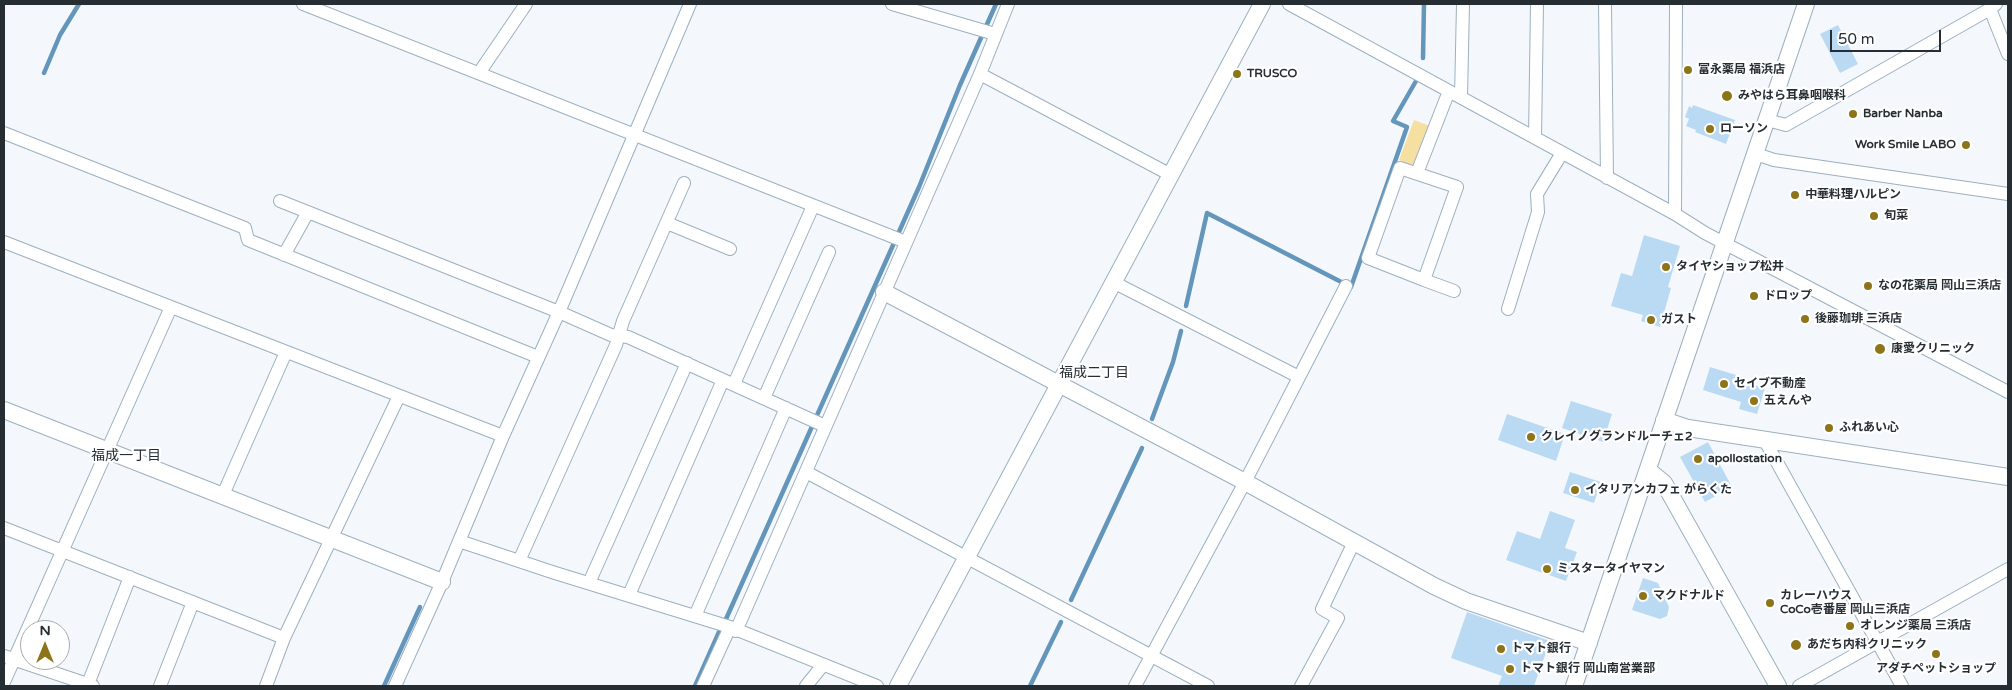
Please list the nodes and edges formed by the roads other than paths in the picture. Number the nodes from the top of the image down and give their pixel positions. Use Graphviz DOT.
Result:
graph roads {
  1 [pos="303,4"];
  2 [pos="526,4"];
  3 [pos="690,4"];
  4 [pos="892,4"];
  5 [pos="1008,4"];
  6 [pos="1262,4"];
  7 [pos="1292,4"];
  8 [pos="1463,4"];
  9 [pos="1537,4"];
  10 [pos="1606,4"];
  11 [pos="1676,4"];
  12 [pos="1806,4"];
  13 [pos="1993,6"];
  14 [pos="988,32"];
  15 [pos="2008,54"];
  16 [pos="479,73"];
  17 [pos="980,74"];
  18 [pos="1455,94"];
  19 [pos="1767,120"];
  20 [pos="4,133"];
  21 [pos="635,135"];
  22 [pos="1535,138"];
  23 [pos="1562,153"];
  24 [pos="1756,154"];
  25 [pos="1417,173"];
  26 [pos="1171,175"];
  27 [pos="1607,178"];
  28 [pos="684,183"];
  29 [pos="2008,194"];
  30 [pos="280,201"];
  31 [pos="813,206"];
  32 [pos="308,212"];
  33 [pos="1675,214"];
  34 [pos="667,223"];
  35 [pos="899,239"];
  36 [pos="4,242"];
  37 [pos="1725,242"];
  38 [pos="730,249"];
  39 [pos="829,252"];
  40 [pos="284,255"];
  41 [pos="1424,280"];
  42 [pos="1113,282"];
  43 [pos="1346,286"];
  44 [pos="1454,291"];
  45 [pos="884,292"];
  46 [pos="171,307"];
  47 [pos="1508,309"];
  48 [pos="559,312"];
  49 [pos="619,336"];
  50 [pos="286,352"];
  51 [pos="538,357"];
  52 [pos="687,363"];
  53 [pos="1299,377"];
  54 [pos="728,382"];
  55 [pos="1058,385"];
  56 [pos="2008,392"];
  57 [pos="399,396"];
  58 [pos="764,398"];
  59 [pos="786,408"];
  60 [pos="4,410"];
  61 [pos="1664,420"];
  62 [pos="818,423"];
  63 [pos="502,436"];
  64 [pos="1764,439"];
  65 [pos="108,451"];
  66 [pos="1648,470"];
  67 [pos="806,472"];
  68 [pos="2008,477"];
  69 [pos="1245,482"];
  70 [pos="222,497"];
  71 [pos="4,528"];
  72 [pos="332,540"];
  73 [pos="459,540"];
  74 [pos="1354,542"];
  75 [pos="63,551"];
  76 [pos="966,557"];
  77 [pos="519,561"];
  78 [pos="2008,569"];
  79 [pos="130,578"];
  80 [pos="442,582"];
  81 [pos="589,583"];
  82 [pos="629,595"];
  83 [pos="193,602"];
  84 [pos="695,616"];
  85 [pos="733,629"];
  86 [pos="284,638"];
  87 [pos="1877,642"];
  88 [pos="1589,643"];
  89 [pos="1151,656"];
  90 [pos="9,658"];
  91 [pos="823,665"];
  92 [pos="4,682"];
  93 [pos="90,685"];
  94 [pos="160,686"];
  95 [pos="266,686"];
  96 [pos="394,686"];
  97 [pos="703,686"];
  98 [pos="806,686"];
  99 [pos="877,686"];
  100 [pos="898,686"];
  101 [pos="1135,686"];
  102 [pos="1208,686"];
  103 [pos="1301,686"];
  104 [pos="1574,686"];
  105 [pos="1778,686"];
  106 [pos="1799,686"];
  107 [pos="1902,686"];
  1 -- 16 [label="street"];
  2 -- 16 [label="street"];
  3 -- 21 [label="street"];
  4 -- 14 [label="street"];
  5 -- 14 [label="street"];
  6 -- 26 [label="street"];
  7 -- 18 [label="street"];
  8 -- 18 [label="street"];
  9 -- 22 [label="street"];
  10 -- 27 [label="street"];
  11 -- 33 [label="street"];
  12 -- 19 [label="street"];
  13 -- 15 [label="street"];
  13 -- 19 [label="street"];
  14 -- 17 [label="street"];
  16 -- 21 [label="street"];
  17 -- 26 [label="street"];
  17 -- 35 [label="street"];
  18 -- 22 [label="street"];
  18 -- 25 [label="street"];
  19 -- 24 [label="street"];
  20 -- 40 [label="street"];
  21 -- 31 [label="street"];
  21 -- 48 [label="street"];
  22 -- 23 [label="street"];
  23 -- 27 [label="street"];
  23 -- 47 [label="street"];
  24 -- 29 [label="street"];
  24 -- 37 [label="street"];
  25 -- 41 [label="street"];
  25 -- 41 [label="street"];
  26 -- 42 [label="street"];
  27 -- 33 [label="street"];
  28 -- 34 [label="street"];
  30 -- 32 [label="street"];
  31 -- 35 [label="street"];
  31 -- 54 [label="street"];
  32 -- 40 [label="street"];
  32 -- 48 [label="street"];
  33 -- 37 [label="street"];
  34 -- 38 [label="street"];
  34 -- 49 [label="street"];
  35 -- 45 [label="street"];
  36 -- 46 [label="street"];
  37 -- 56 [label="street"];
  37 -- 61 [label="street"];
  39 -- 58 [label="street"];
  40 -- 51 [label="street"];
  41 -- 44 [label="street"];
  42 -- 53 [label="street"];
  42 -- 55 [label="street"];
  43 -- 53 [label="street"];
  45 -- 55 [label="street"];
  45 -- 62 [label="street"];
  46 -- 50 [label="street"];
  46 -- 65 [label="street"];
  48 -- 49 [label="street"];
  48 -- 51 [label="street"];
  49 -- 52 [label="street"];
  49 -- 77 [label="street"];
  50 -- 57 [label="street"];
  50 -- 70 [label="street"];
  51 -- 63 [label="street"];
  52 -- 54 [label="street"];
  52 -- 81 [label="street"];
  53 -- 69 [label="street"];
  54 -- 58 [label="street"];
  54 -- 82 [label="street"];
  55 -- 69 [label="street"];
  55 -- 76 [label="street"];
  57 -- 63 [label="street"];
  57 -- 72 [label="street"];
  58 -- 59 [label="street"];
  59 -- 62 [label="street"];
  59 -- 84 [label="street"];
  60 -- 65 [label="street"];
  61 -- 64 [label="street"];
  61 -- 66 [label="street"];
  62 -- 67 [label="street"];
  63 -- 73 [label="street"];
  64 -- 68 [label="street"];
  64 -- 87 [label="street"];
  65 -- 70 [label="street"];
  65 -- 75 [label="street"];
  66 -- 88 [label="street"];
  66 -- 105 [label="street"];
  67 -- 76 [label="street"];
  67 -- 85 [label="street"];
  69 -- 74 [label="street"];
  69 -- 89 [label="street"];
  70 -- 72 [label="street"];
  71 -- 75 [label="street"];
  72 -- 80 [label="street"];
  72 -- 86 [label="street"];
  73 -- 77 [label="street"];
  73 -- 80 [label="street"];
  74 -- 88 [label="street"];
  74 -- 103 [label="street"];
  75 -- 79 [label="street"];
  75 -- 90 [label="street"];
  76 -- 89 [label="street"];
  76 -- 100 [label="street"];
  77 -- 81 [label="street"];
  78 -- 87 [label="street"];
  79 -- 83 [label="street"];
  79 -- 93 [label="street"];
  80 -- 96 [label="street"];
  81 -- 82 [label="street"];
  82 -- 84 [label="street"];
  83 -- 86 [label="street"];
  83 -- 94 [label="street"];
  84 -- 85 [label="street"];
  85 -- 91 [label="street"];
  85 -- 97 [label="street"];
  86 -- 95 [label="street"];
  87 -- 106 [label="street"];
  87 -- 107 [label="street"];
  88 -- 104 [label="street"];
  89 -- 101 [label="street"];
  89 -- 102 [label="street"];
  90 -- 92 [label="street"];
  90 -- 93 [label="street"];
  91 -- 98 [label="street"];
  91 -- 99 [label="street"];
}
